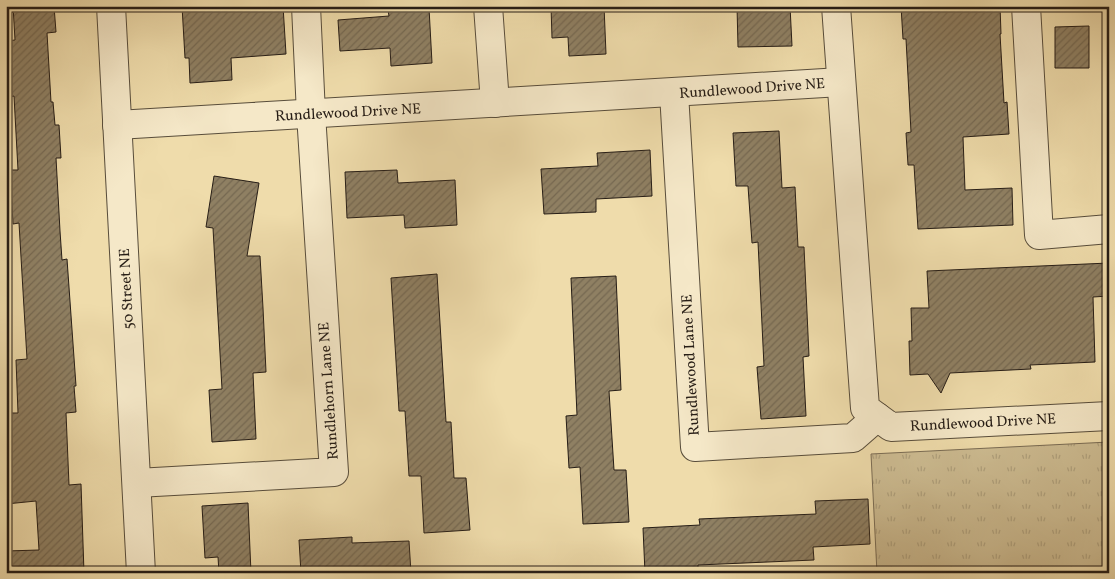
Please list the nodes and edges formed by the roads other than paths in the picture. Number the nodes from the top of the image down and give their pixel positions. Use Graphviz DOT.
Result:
graph roads {
  1 [pos="111,6"];
  2 [pos="306,6"];
  3 [pos="488,6"];
  4 [pos="836,6"];
  5 [pos="1026,6"];
  6 [pos="841,82"];
  7 [pos="674,93"];
  8 [pos="495,103"];
  9 [pos="311,114"];
  10 [pos="117,125"];
  11 [pos="1109,230"];
  12 [pos="1109,416"];
  13 [pos="878,417"];
  14 [pos="137,483"];
  15 [pos="141,573"];
  1 -- 10 [label="street, 50 Street NE"];
  2 -- 9 [label="street"];
  3 -- 8 [label="street"];
  4 -- 6 [label="street"];
  5 -- 11 [label="street"];
  6 -- 7 [label="street, Rundlewood Drive NE"];
  6 -- 13 [label="street, Rundlewood Drive NE"];
  7 -- 8 [label="street, Rundlewood Drive NE"];
  7 -- 13 [label="street, Rundlewood Lane NE"];
  8 -- 9 [label="street, Rundlewood Drive NE"];
  9 -- 10 [label="street, Rundlewood Drive NE"];
  9 -- 14 [label="street, Rundlehorn Lane NE"];
  10 -- 14 [label="street, 50 Street NE"];
  12 -- 13 [label="street, Rundlewood Drive NE"];
  14 -- 15 [label="street, 50 Street NE"];
}
